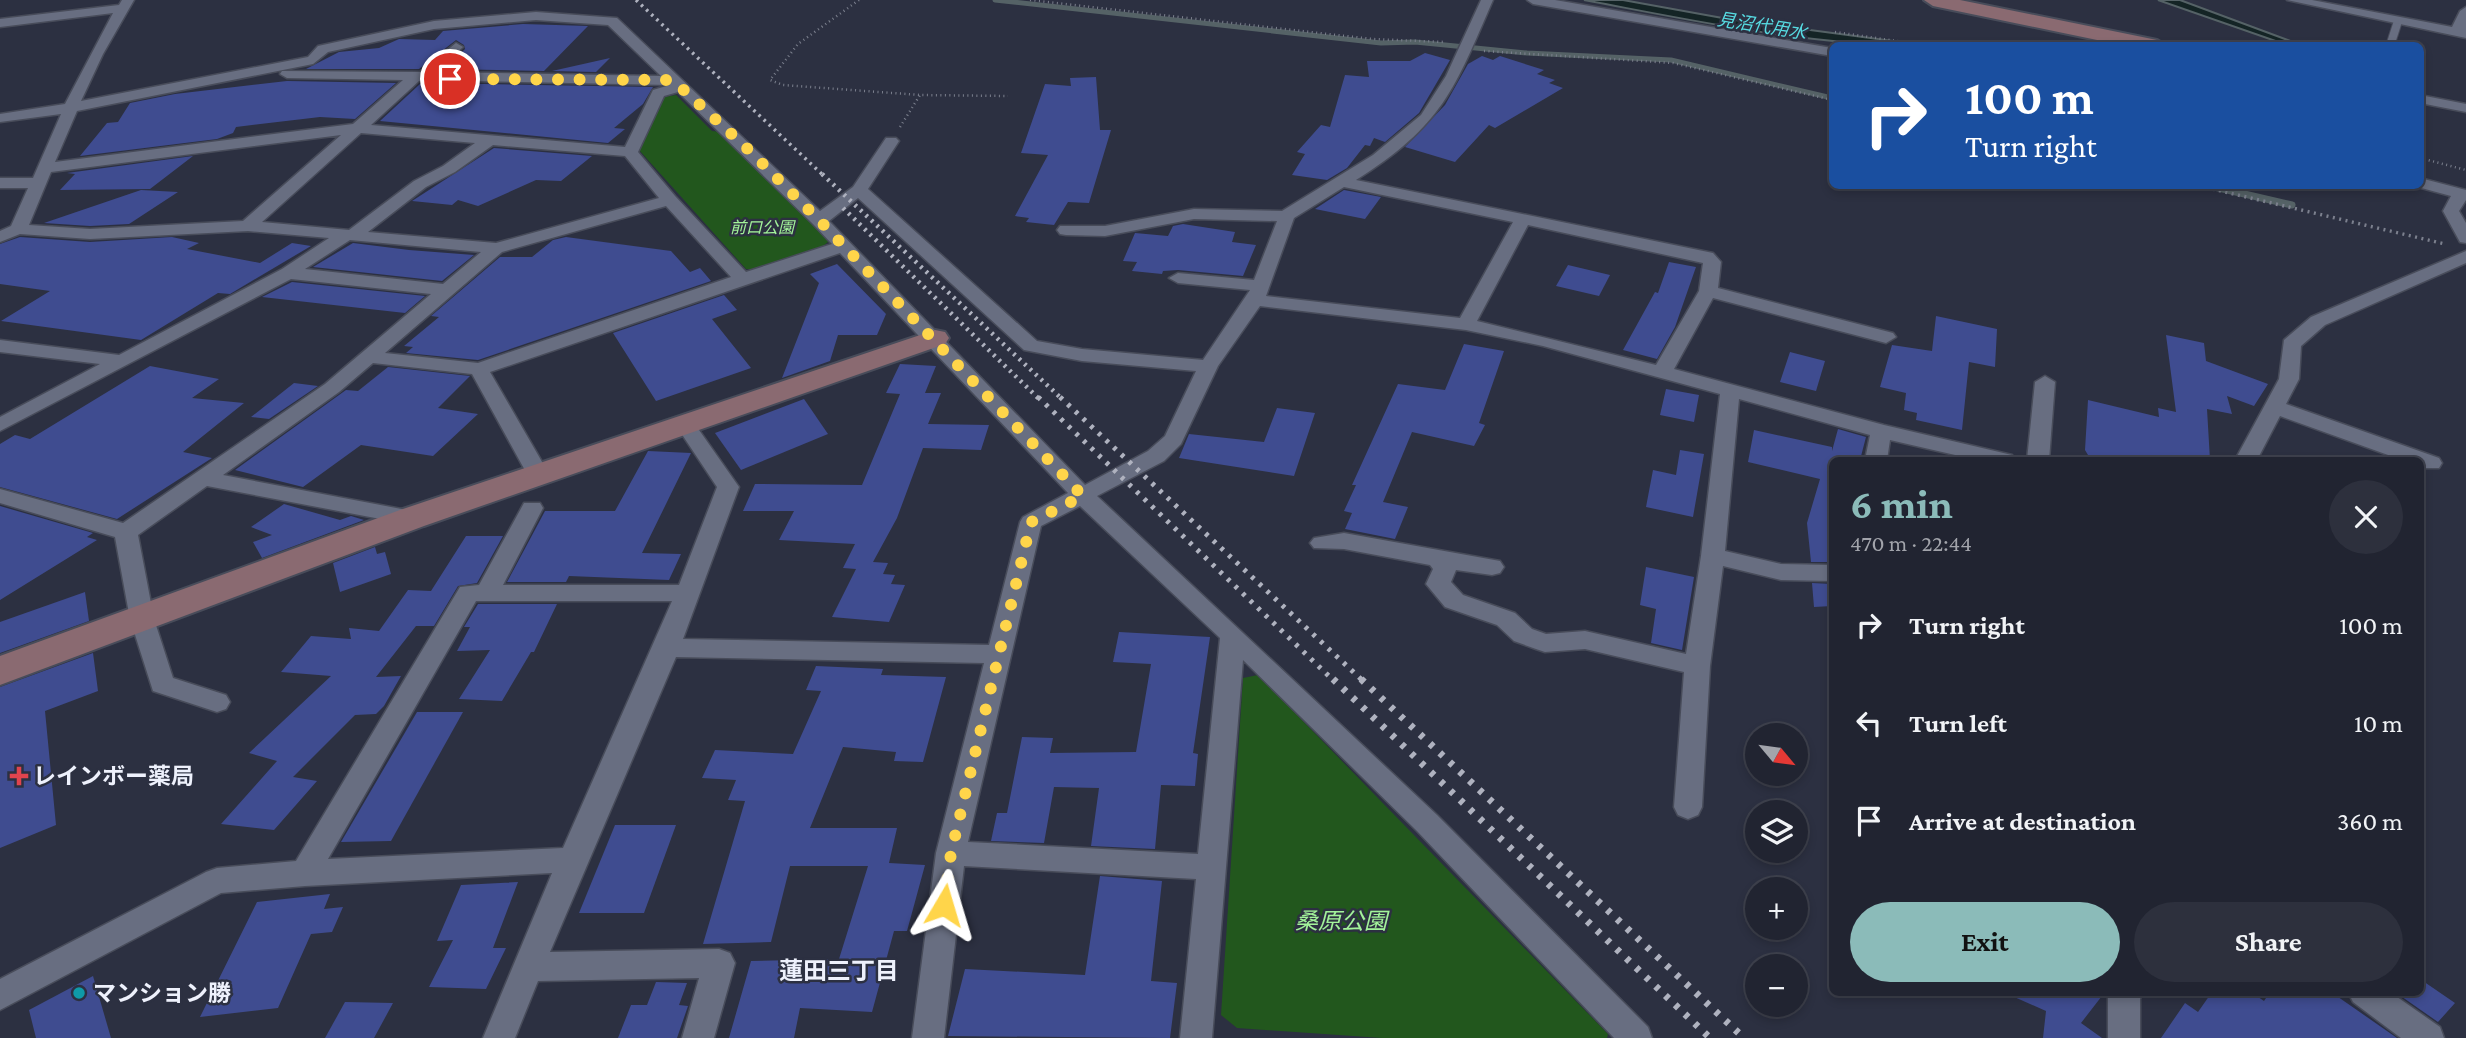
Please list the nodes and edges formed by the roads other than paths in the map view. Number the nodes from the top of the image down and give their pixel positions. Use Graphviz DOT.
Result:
graph roads {
  1 [pos="1487,0"];
  2 [pos="1533,0"];
  3 [pos="1933,0"];
  4 [pos="2294,0"];
  5 [pos="125,4"];
  6 [pos="2466,10"];
  7 [pos="2399,21"];
  8 [pos="0,23"];
  9 [pos="2461,33"];
  10 [pos="2138,42"];
  11 [pos="2391,42"];
  12 [pos="456,47"];
  13 [pos="1829,51"];
  14 [pos="245,73"];
  15 [pos="228,76"];
  16 [pos="418,78"];
  17 [pos="676,84"];
  18 [pos="219,98"];
  19 [pos="2424,100"];
  20 [pos="70,108"];
  21 [pos="2466,108"];
  22 [pos="0,118"];
  23 [pos="358,128"];
  24 [pos="491,139"];
  25 [pos="891,141"];
  26 [pos="630,152"];
  27 [pos="44,175"];
  28 [pos="1338,181"];
  29 [pos="0,183"];
  30 [pos="2424,184"];
  31 [pos="859,190"];
  32 [pos="2464,195"];
  33 [pos="669,200"];
  34 [pos="1286,216"];
  35 [pos="1522,219"];
  36 [pos="819,220"];
  37 [pos="248,226"];
  38 [pos="18,229"];
  39 [pos="1066,230"];
  40 [pos="350,235"];
  41 [pos="0,237"];
  42 [pos="843,246"];
  43 [pos="2461,247"];
  44 [pos="496,248"];
  45 [pos="288,273"];
  46 [pos="1178,278"];
  47 [pos="743,279"];
  48 [pos="447,290"];
  49 [pos="1708,291"];
  50 [pos="1258,293"];
  51 [pos="1466,324"];
  52 [pos="1886,337"];
  53 [pos="934,338"];
  54 [pos="0,346"];
  55 [pos="369,357"];
  56 [pos="123,361"];
  57 [pos="1208,366"];
  58 [pos="479,369"];
  59 [pos="1662,372"];
  60 [pos="2045,382"];
  61 [pos="1730,391"];
  62 [pos="2276,408"];
  63 [pos="685,424"];
  64 [pos="0,425"];
  65 [pos="1881,431"];
  66 [pos="1877,457"];
  67 [pos="1991,457"];
  68 [pos="2038,457"];
  69 [pos="2248,457"];
  70 [pos="2414,457"];
  71 [pos="2424,461"];
  72 [pos="2431,463"];
  73 [pos="538,474"];
  74 [pos="203,478"];
  75 [pos="0,496"];
  76 [pos="1083,496"];
  77 [pos="532,508"];
  78 [pos="412,518"];
  79 [pos="126,532"];
  80 [pos="1322,543"];
  81 [pos="1713,556"];
  82 [pos="1438,559"];
  83 [pos="1492,567"];
  84 [pos="1829,573"];
  85 [pos="486,593"];
  86 [pos="688,593"];
  87 [pos="142,619"];
  88 [pos="1233,635"];
  89 [pos="667,649"];
  90 [pos="1000,654"];
  91 [pos="1697,666"];
  92 [pos="0,671"];
  93 [pos="217,702"];
  94 [pos="1688,807"];
  95 [pos="951,853"];
  96 [pos="572,860"];
  97 [pos="1212,867"];
  98 [pos="306,873"];
  99 [pos="529,967"];
  100 [pos="0,995"];
  101 [pos="2127,996"];
  102 [pos="2370,996"];
  103 [pos="499,1038"];
  104 [pos="698,1038"];
  105 [pos="928,1038"];
  106 [pos="1196,1038"];
  107 [pos="1636,1038"];
  108 [pos="2124,1038"];
  109 [pos="2428,1038"];
  1 -- 28 [label="street"];
  2 -- 13 [label="street"];
  3 -- 10 [label="street"];
  4 -- 7 [label="street"];
  5 -- 8 [label="street"];
  5 -- 20 [label="street"];
  6 -- 9 [label="street"];
  7 -- 9 [label="street"];
  7 -- 11 [label="lane"];
  12 -- 16 [label="street"];
  14 -- 15 [label="street"];
  14 -- 16 [label="street"];
  14 -- 17 [label="street"];
  15 -- 18 [label="street"];
  15 -- 20 [label="street"];
  16 -- 17 [label="street"];
  16 -- 23 [label="street"];
  17 -- 26 [label="street"];
  17 -- 36 [label="street"];
  19 -- 21 [label="street"];
  20 -- 22 [label="street"];
  20 -- 27 [label="street"];
  23 -- 24 [label="street"];
  23 -- 27 [label="street"];
  23 -- 37 [label="street"];
  24 -- 26 [label="street"];
  24 -- 40 [label="street"];
  25 -- 31 [label="street"];
  26 -- 33 [label="street"];
  27 -- 29 [label="street"];
  27 -- 38 [label="street"];
  28 -- 34 [label="street"];
  28 -- 35 [label="street"];
  30 -- 32 [label="street"];
  31 -- 36 [label="street"];
  31 -- 57 [label="street"];
  32 -- 43 [label="street"];
  33 -- 44 [label="street"];
  33 -- 47 [label="street"];
  34 -- 39 [label="street"];
  34 -- 50 [label="street"];
  35 -- 49 [label="street"];
  35 -- 51 [label="street"];
  36 -- 42 [label="street"];
  37 -- 38 [label="street"];
  37 -- 40 [label="street"];
  38 -- 41 [label="street"];
  40 -- 44 [label="street"];
  40 -- 45 [label="street"];
  42 -- 47 [label="street"];
  42 -- 53 [label="street"];
  43 -- 62 [label="street"];
  44 -- 48 [label="street"];
  45 -- 48 [label="street"];
  45 -- 56 [label="street"];
  46 -- 50 [label="street"];
  47 -- 58 [label="street"];
  48 -- 55 [label="street"];
  49 -- 52 [label="street"];
  49 -- 59 [label="street"];
  50 -- 51 [label="street"];
  50 -- 57 [label="street"];
  51 -- 59 [label="street"];
  53 -- 63 [label="street"];
  53 -- 76 [label="street"];
  54 -- 56 [label="street"];
  55 -- 58 [label="street"];
  55 -- 74 [label="street"];
  56 -- 64 [label="street"];
  57 -- 76 [label="street"];
  58 -- 73 [label="street"];
  59 -- 61 [label="street"];
  60 -- 68 [label="street"];
  61 -- 65 [label="street"];
  61 -- 81 [label="street"];
  62 -- 69 [label="street"];
  62 -- 70 [label="street"];
  63 -- 73 [label="street"];
  63 -- 86 [label="street"];
  65 -- 66 [label="street"];
  65 -- 67 [label="street"];
  71 -- 72 [label="street"];
  73 -- 78 [label="street"];
  74 -- 78 [label="street"];
  74 -- 79 [label="street"];
  75 -- 79 [label="street"];
  76 -- 88 [label="street"];
  76 -- 90 [label="street"];
  77 -- 85 [label="street"];
  78 -- 87 [label="street"];
  79 -- 87 [label="street"];
  80 -- 82 [label="street"];
  81 -- 84 [label="street"];
  81 -- 91 [label="street"];
  82 -- 83 [label="street"];
  82 -- 91 [label="street"];
  85 -- 86 [label="street"];
  85 -- 98 [label="street"];
  86 -- 89 [label="street"];
  87 -- 92 [label="street"];
  87 -- 93 [label="street"];
  88 -- 97 [label="street"];
  88 -- 107 [label="street"];
  89 -- 90 [label="street"];
  89 -- 96 [label="street"];
  90 -- 95 [label="street"];
  91 -- 94 [label="street"];
  95 -- 97 [label="street"];
  95 -- 105 [label="street"];
  96 -- 98 [label="street"];
  96 -- 99 [label="street"];
  97 -- 106 [label="street"];
  98 -- 100 [label="street"];
  99 -- 103 [label="street"];
  99 -- 104 [label="street"];
  101 -- 108 [label="street"];
  102 -- 109 [label="street"];
}
